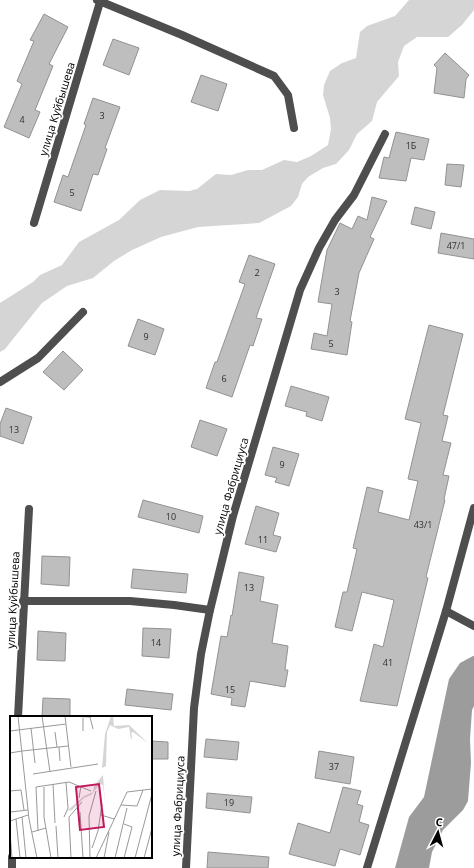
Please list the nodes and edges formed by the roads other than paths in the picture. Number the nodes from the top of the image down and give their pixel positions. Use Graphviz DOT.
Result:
graph roads {
  1 [pos="99,1"];
  2 [pos="294,128"];
  3 [pos="385,134"];
  4 [pos="34,223"];
  5 [pos="83,312"];
  6 [pos="0,382"];
  7 [pos="474,508"];
  8 [pos="29,509"];
  9 [pos="24,601"];
  10 [pos="210,610"];
  11 [pos="446,611"];
  12 [pos="474,626"];
  13 [pos="18,716"];
  14 [pos="186,868"];
  15 [pos="367,868"];
  1 -- 2 [label="street"];
  1 -- 4 [label="street, улица Куйбышева"];
  3 -- 10 [label="street, улица Фабрициуса"];
  5 -- 6 [label="street"];
  7 -- 11 [label="street"];
  8 -- 9 [label="street, улица Куйбышева"];
  9 -- 10 [label="street"];
  9 -- 13 [label="street, улица Куйбышева"];
  10 -- 14 [label="street, улица Фабрициуса"];
  11 -- 12 [label="street"];
  11 -- 15 [label="street"];
}
